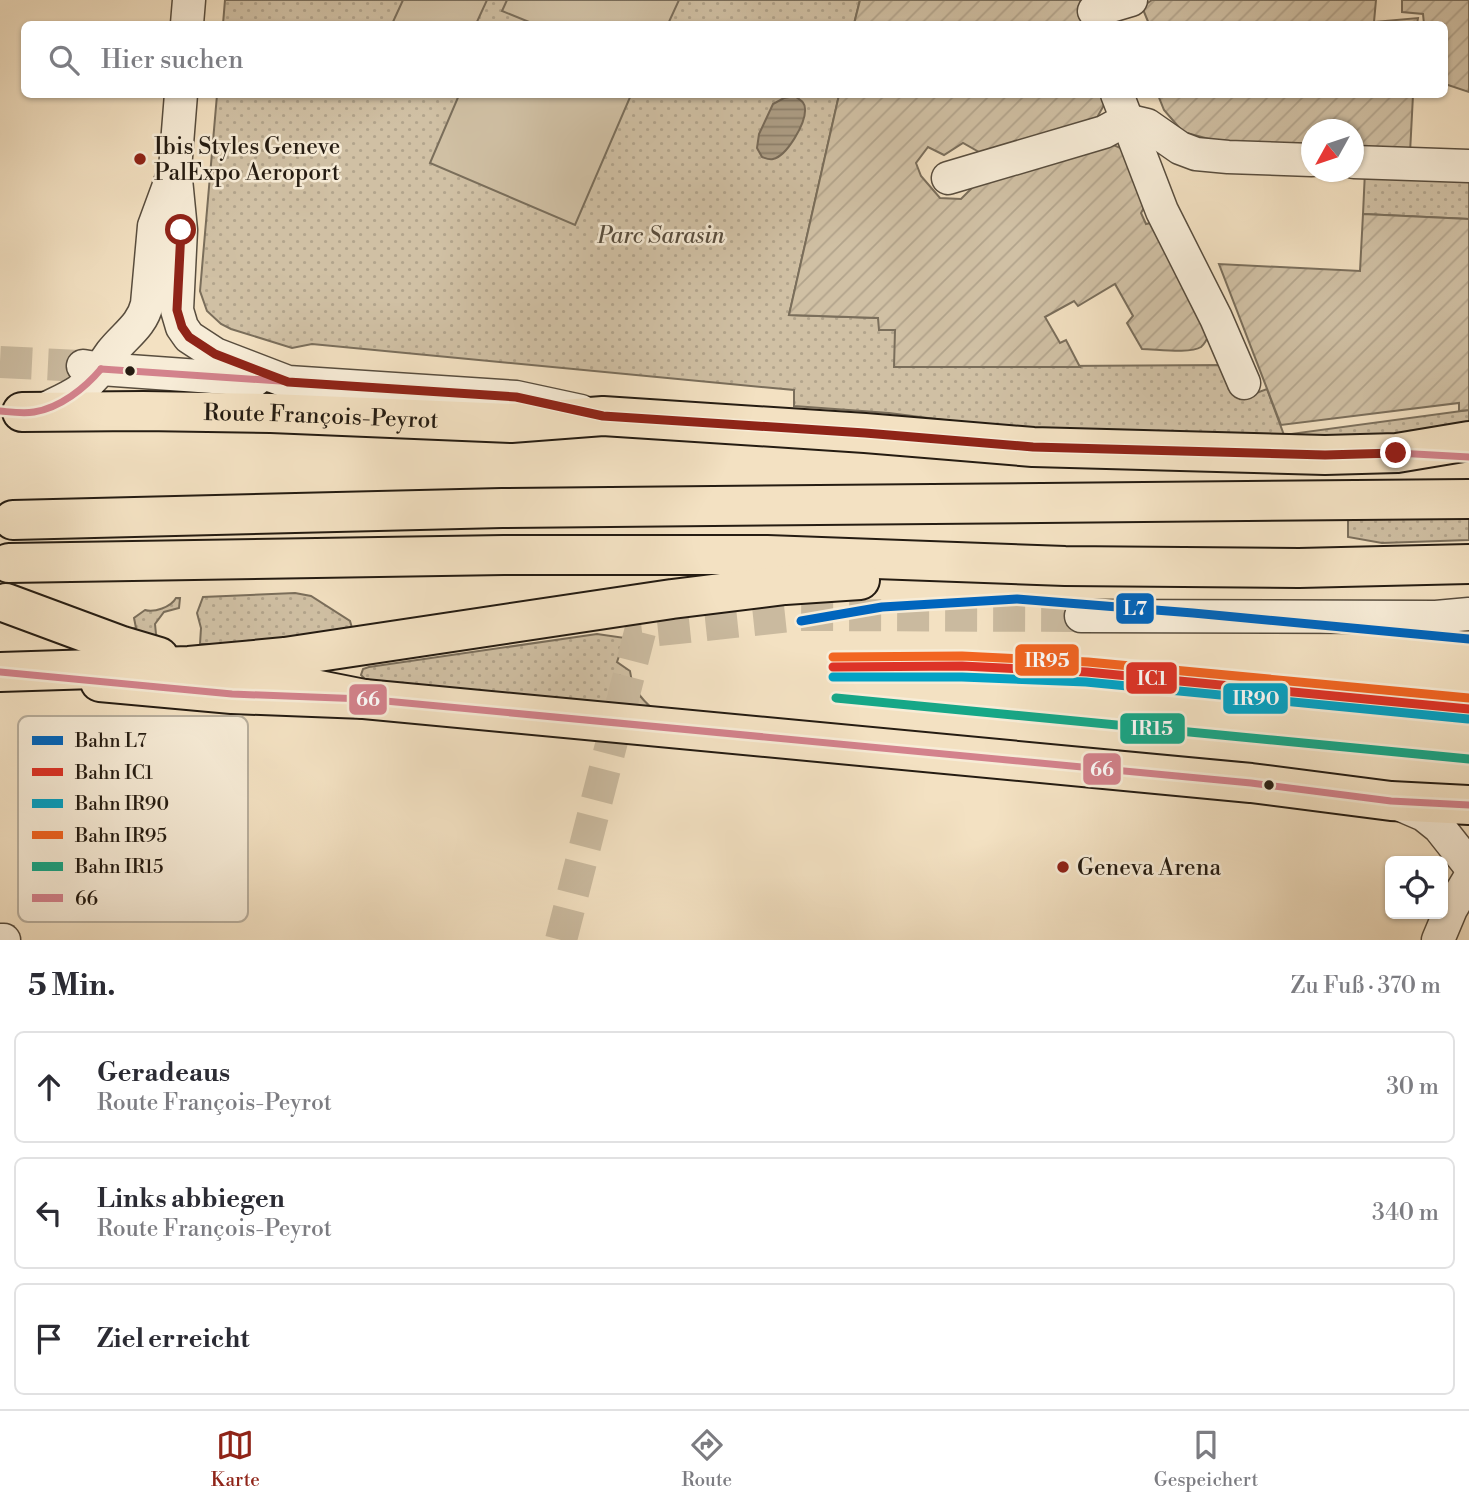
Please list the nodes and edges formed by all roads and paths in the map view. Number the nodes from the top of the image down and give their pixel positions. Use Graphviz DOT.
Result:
graph roads {
  1 [pos="189,0"];
  2 [pos="1131,0"];
  3 [pos="1094,12"];
  4 [pos="187,21"];
  5 [pos="181,98"];
  6 [pos="1122,107"];
  7 [pos="1301,160"];
  8 [pos="1364,162"];
  9 [pos="1469,166"];
  10 [pos="175,169"];
  11 [pos="948,178"];
  12 [pos="140,322"];
  13 [pos="180,322"];
  14 [pos="91,368"];
  15 [pos="288,382"];
  16 [pos="1244,383"];
  17 [pos="30,412"];
  18 [pos="603,416"];
  19 [pos="1469,440"];
  20 [pos="1396,453"];
  21 [pos="1469,457"];
  22 [pos="1469,499"];
  23 [pos="13,520"];
  24 [pos="9,563"];
  25 [pos="1469,564"];
  26 [pos="1065,566"];
  27 [pos="6,603"];
  28 [pos="1469,614"];
  29 [pos="1081,616"];
  30 [pos="189,666"];
  31 [pos="0,672"];
  32 [pos="365,699"];
  33 [pos="1391,801"];
  34 [pos="1469,805"];
  35 [pos="1469,865"];
  36 [pos="1469,879"];
  37 [pos="1438,940"];
  1 -- 4 [label="street"];
  2 -- 3 [label="street"];
  5 -- 10 [label="street"];
  6 -- 7 [label="street"];
  6 -- 11 [label="street"];
  6 -- 16 [label="street"];
  8 -- 9 [label="street"];
  10 -- 12 [label="street"];
  10 -- 13 [label="street"];
  12 -- 13 [label="street"];
  12 -- 14 [label="street, Route François-Peyrot"];
  13 -- 15 [label="street, Route François-Peyrot"];
  14 -- 15 [label="street"];
  14 -- 17 [label="street, Route François-Peyrot"];
  15 -- 18 [label="street, Route François-Peyrot"];
  17 -- 18 [label="main road, Route François-Peyrot"];
  18 -- 20 [label="main road, Route François-Peyrot"];
  19 -- 20 [label="main road, Route François-Peyrot"];
  20 -- 21 [label="main road"];
  22 -- 23 [label="main road"];
  24 -- 26 [label="main road"];
  25 -- 26 [label="main road"];
  26 -- 30 [label="main road"];
  27 -- 30 [label="main road"];
  28 -- 29 [label="street"];
  30 -- 31 [label="main road"];
  30 -- 32 [label="main road"];
  31 -- 32 [label="main road"];
  32 -- 33 [label="main road"];
  33 -- 34 [label="main road"];
  33 -- 35 [label="street"];
  36 -- 37 [label="street"];
}
